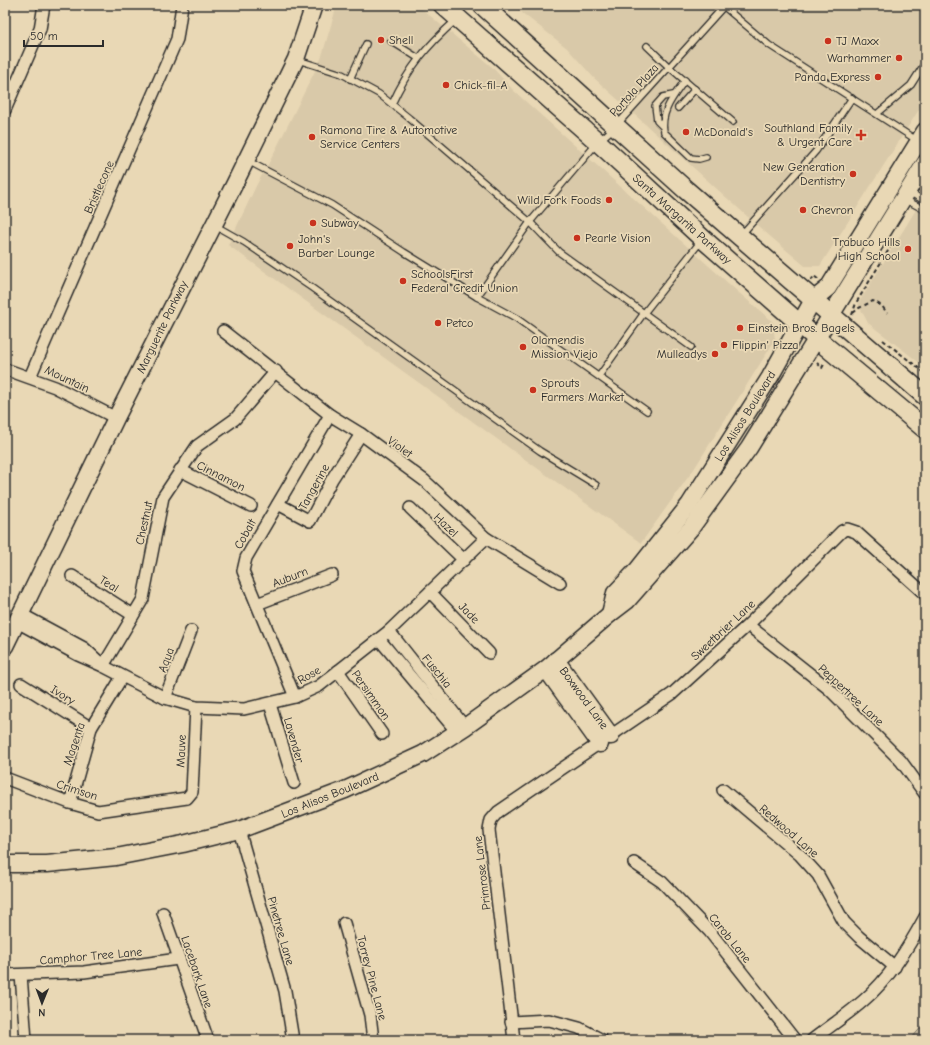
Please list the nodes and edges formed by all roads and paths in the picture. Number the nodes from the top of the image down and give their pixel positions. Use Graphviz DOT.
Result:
graph roads {
  1 [pos="44,5"];
  2 [pos="182,5"];
  3 [pos="314,5"];
  4 [pos="443,5"];
  5 [pos="724,5"];
  6 [pos="494,9"];
  7 [pos="457,18"];
  8 [pos="391,42"];
  9 [pos="366,44"];
  10 [pos="647,46"];
  11 [pos="418,58"];
  12 [pos="296,59"];
  13 [pos="925,63"];
  14 [pos="669,67"];
  15 [pos="350,79"];
  16 [pos="685,80"];
  17 [pos="695,88"];
  18 [pos="673,95"];
  19 [pos="852,98"];
  20 [pos="392,104"];
  21 [pos="678,108"];
  22 [pos="5,110"];
  23 [pos="878,113"];
  24 [pos="733,122"];
  25 [pos="615,127"];
  26 [pos="663,127"];
  27 [pos="922,136"];
  28 [pos="598,142"];
  29 [pos="706,158"];
  30 [pos="246,160"];
  31 [pos="925,163"];
  32 [pos="906,195"];
  33 [pos="925,200"];
  34 [pos="925,210"];
  35 [pos="530,222"];
  36 [pos="214,225"];
  37 [pos="740,236"];
  38 [pos="703,239"];
  39 [pos="477,297"];
  40 [pos="813,300"];
  41 [pos="644,313"];
  42 [pos="887,313"];
  43 [pos="832,316"];
  44 [pos="856,318"];
  45 [pos="800,323"];
  46 [pos="224,331"];
  47 [pos="879,337"];
  48 [pos="817,339"];
  49 [pos="691,347"];
  50 [pos="5,369"];
  51 [pos="276,371"];
  52 [pos="925,373"];
  53 [pos="599,376"];
  54 [pos="30,377"];
  55 [pos="925,396"];
  56 [pos="647,411"];
  57 [pos="330,415"];
  58 [pos="116,418"];
  59 [pos="925,429"];
  60 [pos="360,434"];
  61 [pos="180,470"];
  62 [pos="596,484"];
  63 [pos="278,504"];
  64 [pos="251,506"];
  65 [pos="410,508"];
  66 [pos="486,538"];
  67 [pos="464,560"];
  68 [pos="332,575"];
  69 [pos="72,576"];
  70 [pos="560,582"];
  71 [pos="430,592"];
  72 [pos="925,594"];
  73 [pos="257,604"];
  74 [pos="132,614"];
  75 [pos="610,614"];
  76 [pos="19,618"];
  77 [pos="748,626"];
  78 [pos="191,631"];
  79 [pos="389,631"];
  80 [pos="379,639"];
  81 [pos="5,646"];
  82 [pos="489,652"];
  83 [pos="551,664"];
  84 [pos="103,666"];
  85 [pos="338,671"];
  86 [pos="122,677"];
  87 [pos="21,684"];
  88 [pos="296,697"];
  89 [pos="165,698"];
  90 [pos="270,704"];
  91 [pos="196,707"];
  92 [pos="91,728"];
  93 [pos="461,730"];
  94 [pos="382,734"];
  95 [pos="606,739"];
  96 [pos="5,778"];
  97 [pos="294,783"];
  98 [pos="723,790"];
  99 [pos="925,794"];
  100 [pos="190,795"];
  101 [pos="70,802"];
  102 [pos="239,830"];
  103 [pos="634,863"];
  104 [pos="5,864"];
  105 [pos="163,913"];
  106 [pos="925,917"];
  107 [pos="344,923"];
  108 [pos="178,959"];
  109 [pos="895,967"];
  110 [pos="5,974"];
  111 [pos="21,975"];
  112 [pos="511,1022"];
  113 [pos="26,1040"];
  114 [pos="208,1040"];
  115 [pos="293,1040"];
  116 [pos="373,1040"];
  117 [pos="514,1040"];
  118 [pos="602,1040"];
  119 [pos="795,1040"];
  120 [pos="812,1040"];
  1 -- 22 [label="street"];
  2 -- 54 [label="street, Bristlecone"];
  3 -- 12 [label="main road, Marguerite Parkway"];
  4 -- 7 [label="main road, Santa Margarita Parkway"];
  5 -- 14 [label="lane, Portola Plaza"];
  5 -- 19 [label="lane"];
  6 -- 25 [label="main road, Santa Margarita Parkway"];
  7 -- 11 [label="lane"];
  7 -- 28 [label="main road, Santa Margarita Parkway"];
  8 -- 11 [label="lane"];
  9 -- 15 [label="lane"];
  10 -- 14 [label="lane"];
  11 -- 20 [label="lane"];
  12 -- 15 [label="lane"];
  12 -- 30 [label="main road, Marguerite Parkway"];
  13 -- 23 [label="lane"];
  14 -- 16 [label="lane"];
  14 -- 25 [label="lane, Portola Plaza"];
  15 -- 20 [label="lane"];
  16 -- 17 [label="lane"];
  16 -- 18 [label="lane"];
  17 -- 21 [label="lane"];
  17 -- 24 [label="lane"];
  18 -- 26 [label="lane"];
  18 -- 26 [label="lane"];
  19 -- 23 [label="lane"];
  19 -- 37 [label="lane"];
  20 -- 35 [label="lane"];
  23 -- 27 [label="lane"];
  25 -- 28 [label="lane, Portola Plaza"];
  25 -- 37 [label="main road, Santa Margarita Parkway"];
  26 -- 29 [label="lane"];
  27 -- 40 [label="main road, Los Alisos Boulevard"];
  28 -- 35 [label="lane, Portola Plaza"];
  28 -- 38 [label="main road, Santa Margarita Parkway"];
  30 -- 36 [label="main road, Marguerite Parkway"];
  30 -- 39 [label="lane"];
  31 -- 32 [label="main road, Los Alisos Boulevard"];
  32 -- 33 [label="lane"];
  32 -- 34 [label="lane"];
  32 -- 43 [label="main road, Los Alisos Boulevard"];
  35 -- 39 [label="lane, Portola Plaza"];
  35 -- 41 [label="lane"];
  36 -- 58 [label="main road, Marguerite Parkway"];
  36 -- 62 [label="lane"];
  37 -- 40 [label="main road, Santa Margarita Parkway"];
  38 -- 41 [label="lane"];
  38 -- 45 [label="main road, Santa Margarita Parkway"];
  39 -- 53 [label="lane"];
  40 -- 43 [label="main road, Santa Margarita Parkway"];
  40 -- 45 [label="main road, Los Alisos Boulevard"];
  41 -- 49 [label="lane"];
  41 -- 53 [label="lane"];
  42 -- 44 [label="path"];
  43 -- 48 [label="main road, Los Alisos Boulevard"];
  43 -- 55 [label="main road, Santa Margarita Parkway"];
  45 -- 48 [label="main road, Santa Margarita Parkway"];
  45 -- 75 [label="main road, Los Alisos Boulevard"];
  46 -- 51 [label="street, Violet"];
  47 -- 52 [label="path"];
  48 -- 59 [label="main road, Santa Margarita Parkway"];
  48 -- 75 [label="main road, Los Alisos Boulevard"];
  50 -- 54 [label="street, Mountain"];
  51 -- 57 [label="street, Violet"];
  51 -- 61 [label="street, Chestnut"];
  53 -- 56 [label="lane"];
  54 -- 58 [label="street, Mountain"];
  57 -- 60 [label="street, Violet"];
  57 -- 63 [label="street, Cobalt"];
  58 -- 76 [label="main road, Marguerite Parkway"];
  60 -- 63 [label="street, Tangerine"];
  60 -- 66 [label="street, Violet"];
  61 -- 64 [label="street, Cinnamon"];
  61 -- 74 [label="street, Chestnut"];
  63 -- 73 [label="street, Cobalt"];
  65 -- 67 [label="street, Hazel"];
  66 -- 67 [label="street, Rose"];
  66 -- 70 [label="street, Violet"];
  67 -- 71 [label="street, Rose"];
  68 -- 73 [label="street, Auburn"];
  69 -- 74 [label="street, Teal"];
  71 -- 79 [label="street, Rose"];
  71 -- 82 [label="street, Jade"];
  72 -- 77 [label="street, Sweetbrier Lane"];
  73 -- 88 [label="street, Cobalt"];
  74 -- 84 [label="street, Chestnut"];
  75 -- 83 [label="main road, Los Alisos Boulevard"];
  76 -- 81 [label="main road, Marguerite Parkway"];
  76 -- 84 [label="street, Rose"];
  77 -- 95 [label="street, Sweetbrier Lane"];
  77 -- 99 [label="street, Peppertree Lane"];
  78 -- 89 [label="street, Aqua"];
  79 -- 80 [label="street, Rose"];
  79 -- 93 [label="street, Fuschia"];
  80 -- 85 [label="street, Rose"];
  80 -- 93 [label="street, Fuschia"];
  83 -- 93 [label="main road, Los Alisos Boulevard"];
  83 -- 95 [label="main road, Boxwood Lane"];
  84 -- 86 [label="street, Rose"];
  85 -- 88 [label="street, Rose"];
  85 -- 94 [label="street, Persimmon"];
  86 -- 89 [label="street, Rose"];
  86 -- 92 [label="street, Magenta"];
  87 -- 92 [label="street, Ivory"];
  88 -- 90 [label="street, Rose"];
  89 -- 91 [label="street, Rose"];
  90 -- 91 [label="street, Rose"];
  90 -- 97 [label="street, Lavender"];
  91 -- 100 [label="street, Mauve"];
  92 -- 101 [label="street, Magenta"];
  93 -- 102 [label="main road, Los Alisos Boulevard"];
  95 -- 112 [label="street, Primrose Lane"];
  96 -- 101 [label="street, Crimson"];
  98 -- 109 [label="street, Redwood Lane"];
  100 -- 101 [label="street, Crimson"];
  102 -- 104 [label="main road, Los Alisos Boulevard"];
  102 -- 115 [label="street, Pinetree Lane"];
  103 -- 119 [label="street, Carob Lane"];
  105 -- 108 [label="street, Lacebark Lane"];
  106 -- 109 [label="street"];
  107 -- 116 [label="street, Torrey Pine Lane"];
  108 -- 111 [label="street, Camphor Tree Lane"];
  108 -- 114 [label="street, Lacebark Lane"];
  109 -- 120 [label="street"];
  110 -- 111 [label="street, Camphor Tree Lane"];
  111 -- 113 [label="street"];
  112 -- 117 [label="street, Primrose Lane"];
  112 -- 118 [label="street"];
}
